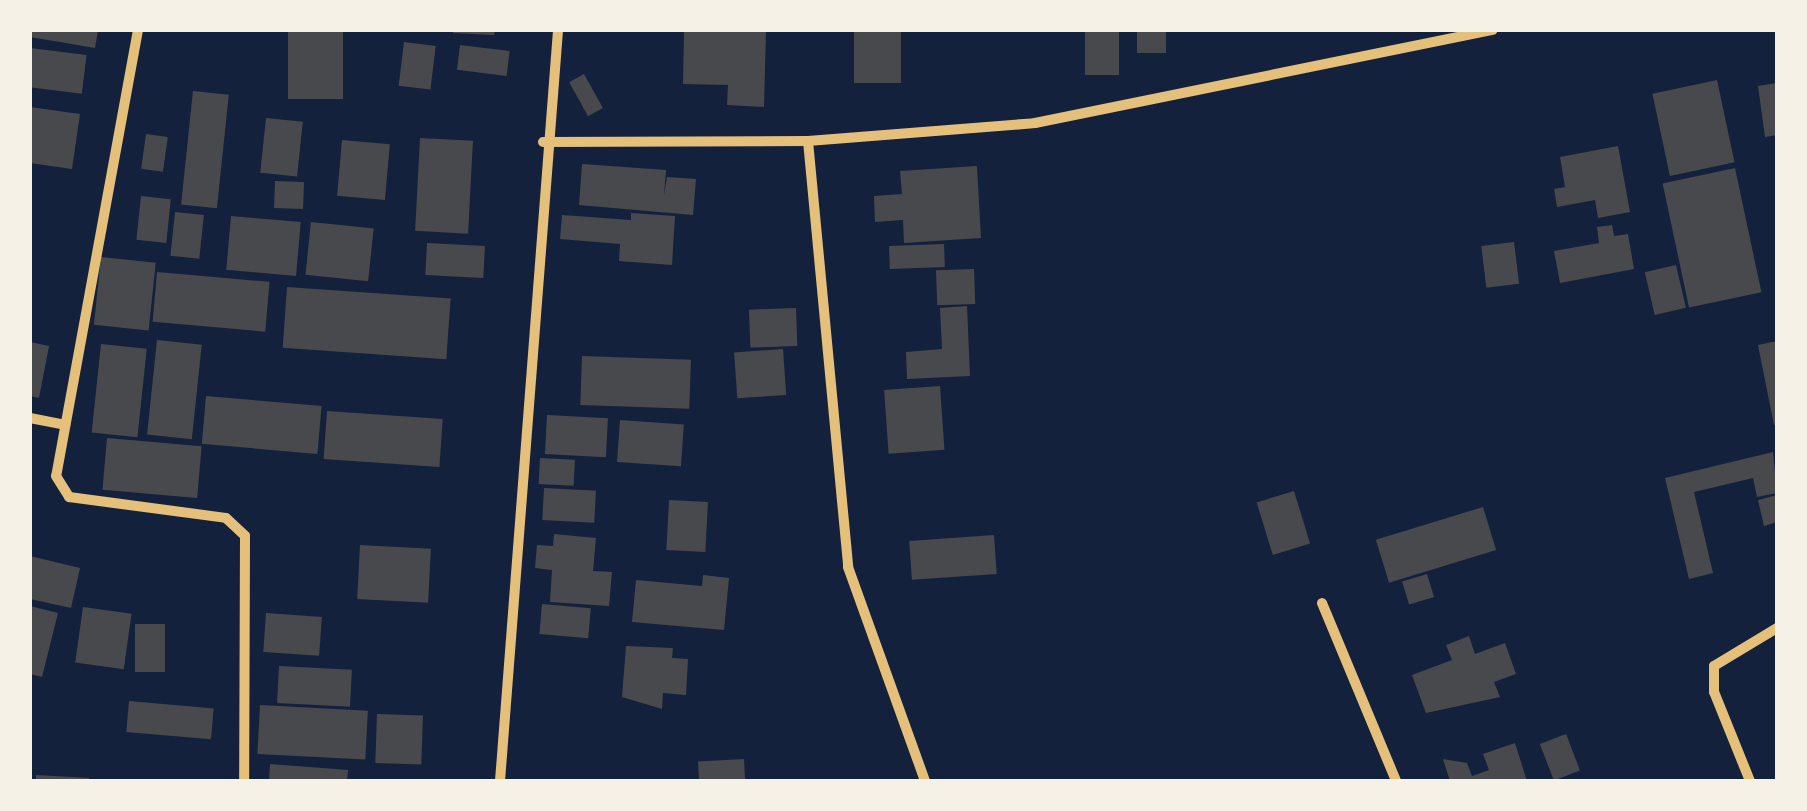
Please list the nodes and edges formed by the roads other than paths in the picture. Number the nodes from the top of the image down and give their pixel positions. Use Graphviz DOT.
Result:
graph roads {
  1 [pos="138,30"];
  2 [pos="558,30"];
  3 [pos="1493,30"];
  4 [pos="808,140"];
  5 [pos="542,142"];
  6 [pos="30,418"];
  7 [pos="65,425"];
  8 [pos="1322,603"];
  9 [pos="1777,628"];
  10 [pos="244,781"];
  11 [pos="500,781"];
  12 [pos="925,781"];
  13 [pos="1396,781"];
  14 [pos="1750,781"];
  1 -- 7 [label="street"];
  2 -- 5 [label="street"];
  3 -- 4 [label="street"];
  4 -- 5 [label="street"];
  4 -- 12 [label="street"];
  5 -- 11 [label="street"];
  6 -- 7 [label="street"];
  7 -- 10 [label="street"];
  8 -- 13 [label="street"];
  9 -- 14 [label="street"];
}
